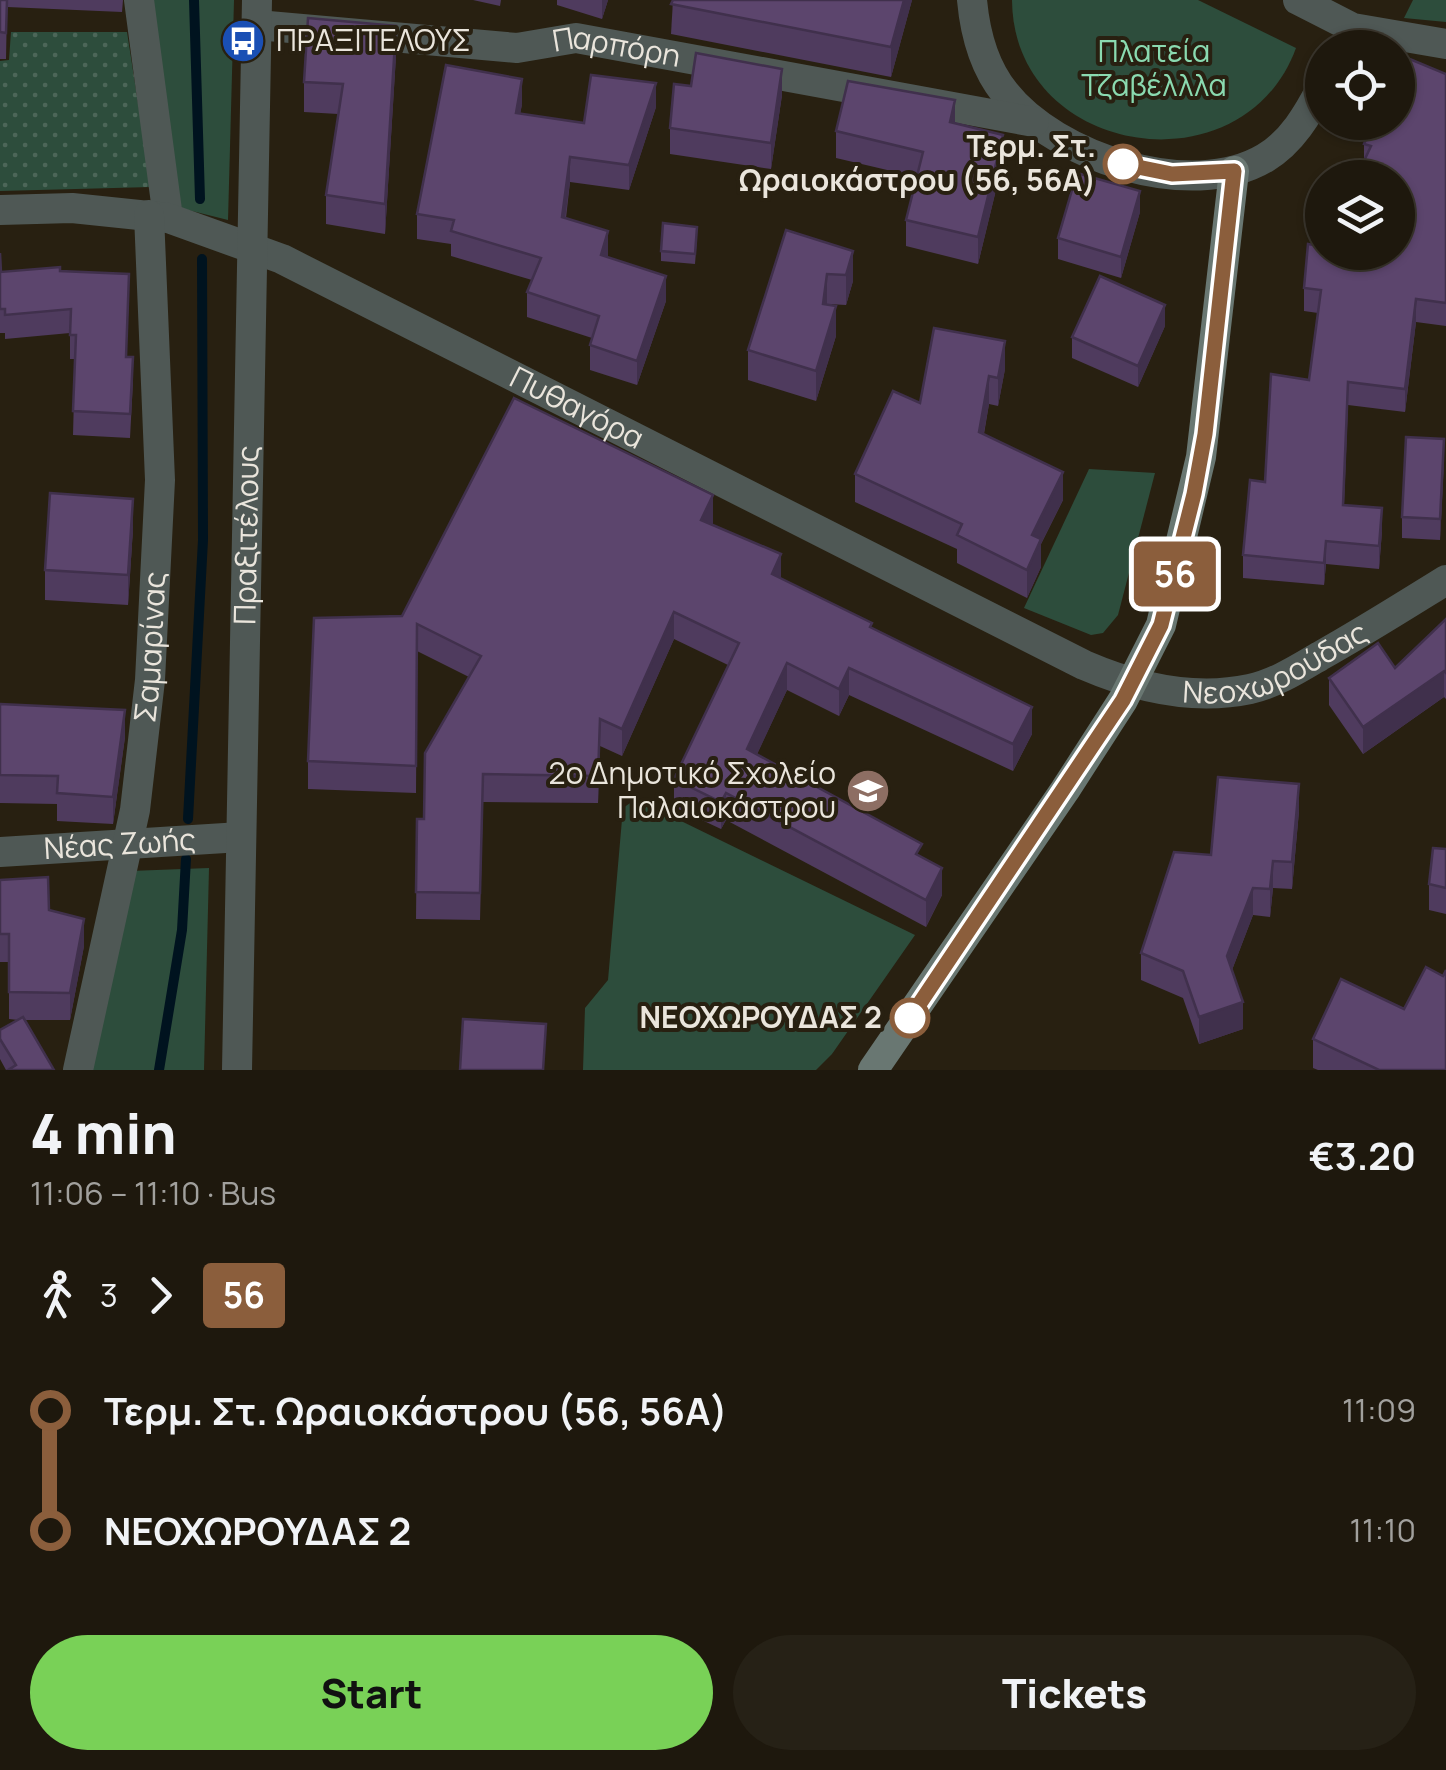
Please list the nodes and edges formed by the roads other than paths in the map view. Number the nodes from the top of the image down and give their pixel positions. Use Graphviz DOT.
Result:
graph roads {
  1 [pos="139,0"];
  2 [pos="972,0"];
  3 [pos="1298,0"];
  4 [pos="257,12"];
  5 [pos="1337,30"];
  6 [pos="1415,42"];
  7 [pos="1446,44"];
  8 [pos="1305,113"];
  9 [pos="1034,122"];
  10 [pos="1234,171"];
  11 [pos="0,210"];
  12 [pos="158,217"];
  13 [pos="251,246"];
  14 [pos="1446,580"];
  15 [pos="1133,682"];
  16 [pos="242,836"];
  17 [pos="127,843"];
  18 [pos="0,852"];
  19 [pos="78,1070"];
  20 [pos="236,1070"];
  21 [pos="873,1070"];
  1 -- 12 [label="street, Σαμαρίνας"];
  2 -- 9 [label="street"];
  3 -- 5 [label="street"];
  4 -- 9 [label="street, Παρπόρη"];
  4 -- 13 [label="street, Πραξιτέλους"];
  6 -- 7 [label="street"];
  8 -- 10 [label="street"];
  9 -- 10 [label="street"];
  10 -- 15 [label="street"];
  11 -- 12 [label="street, Πυθαγόρα"];
  12 -- 13 [label="street, Πυθαγόρα"];
  12 -- 17 [label="street, Σαμαρίνας"];
  13 -- 15 [label="street, Πυθαγόρα"];
  13 -- 16 [label="street, Πραξιτέλους"];
  14 -- 15 [label="street, Νεοχωρούδας"];
  15 -- 21 [label="street, Νεοχωρούδας"];
  16 -- 17 [label="street, Νέας Ζωής"];
  16 -- 20 [label="street, Πραξιτέλους"];
  17 -- 18 [label="street, Νέας Ζωής"];
  17 -- 19 [label="street, Σαμαρίνας"];
}
